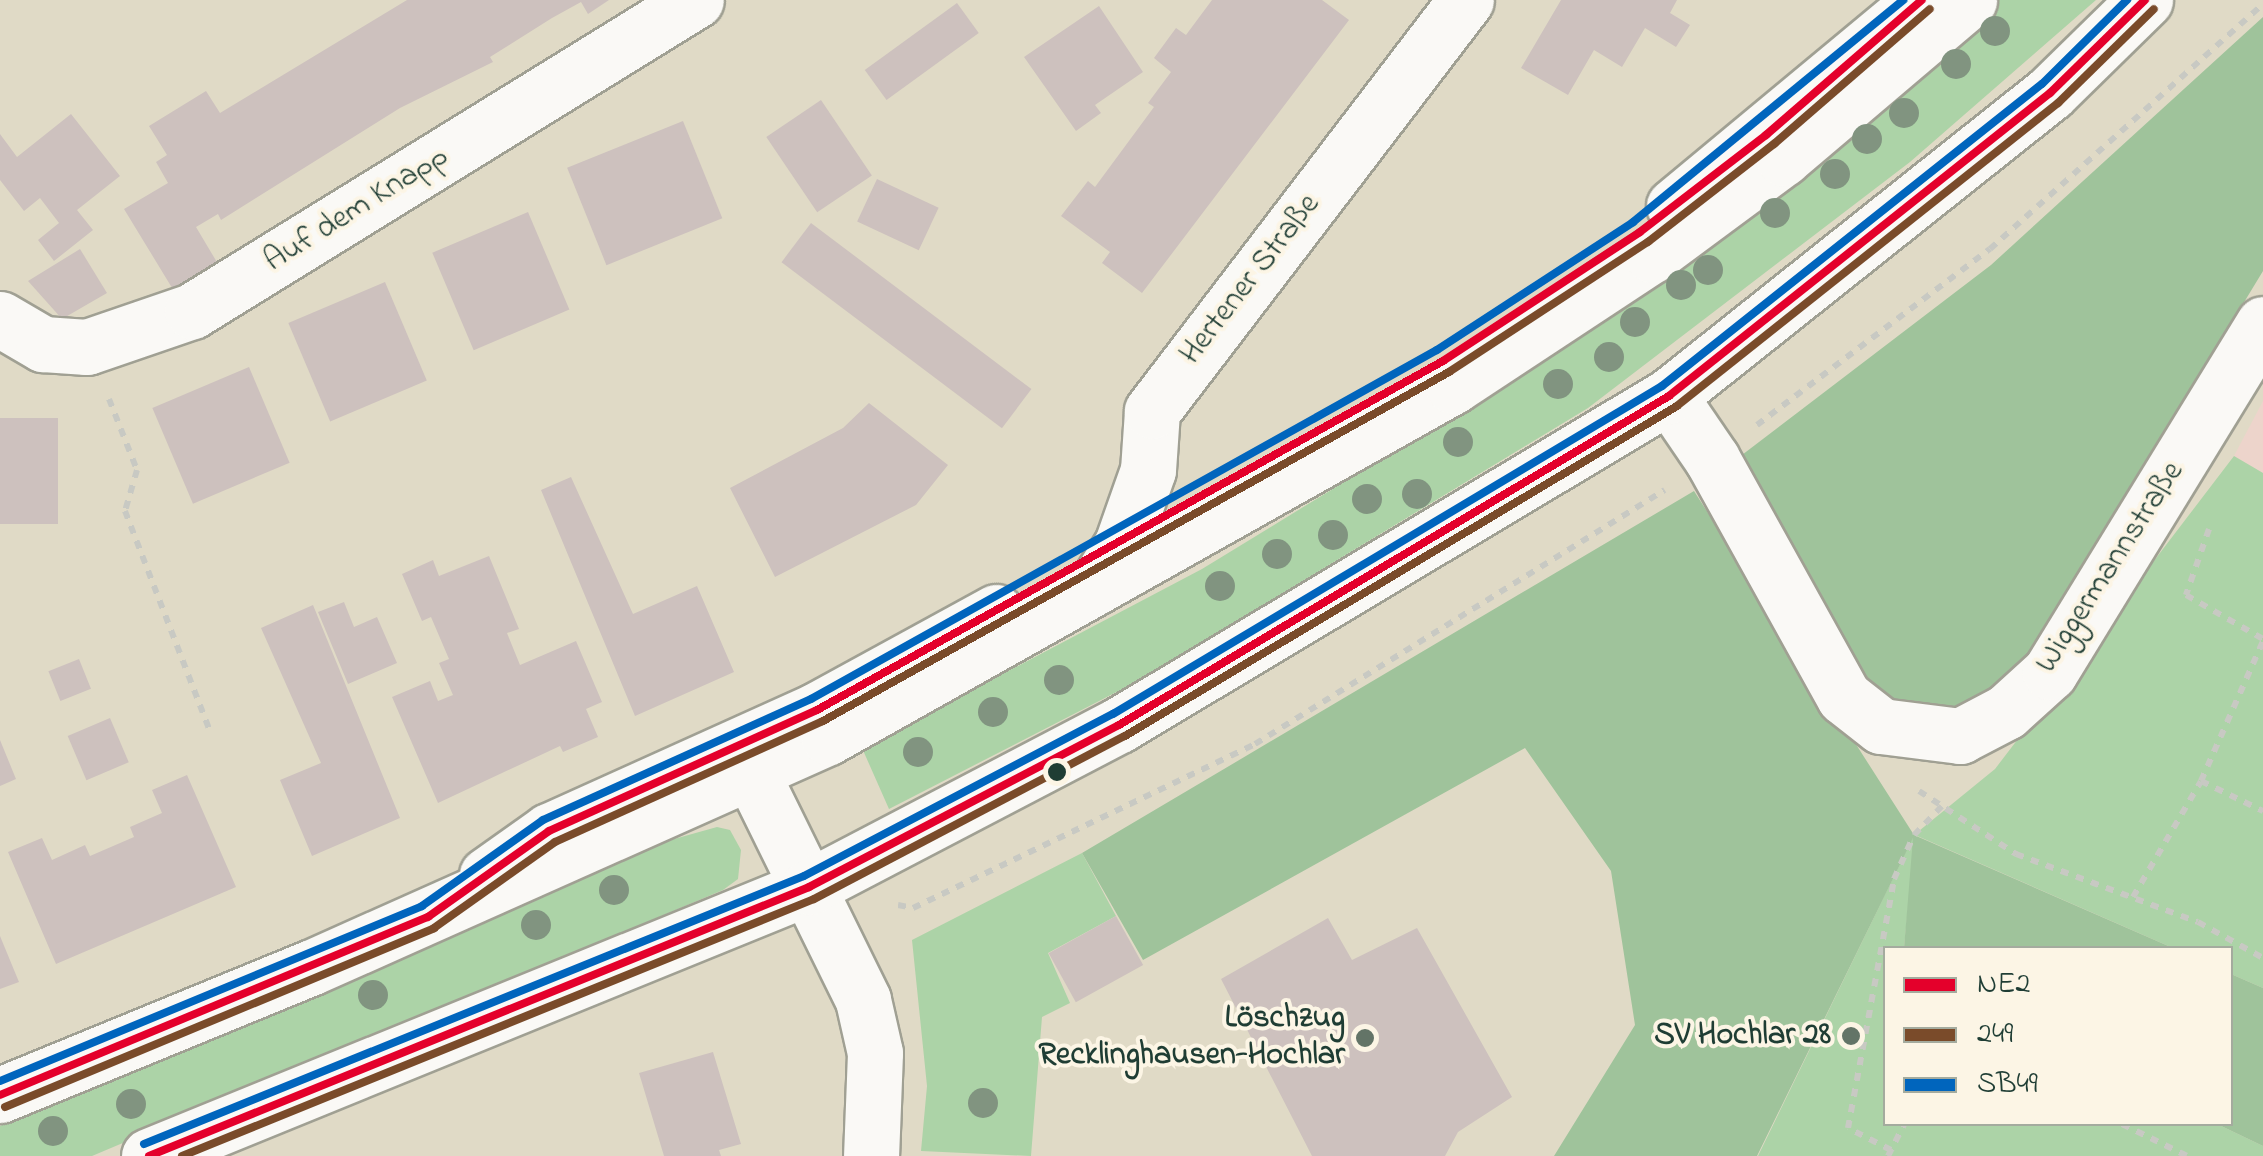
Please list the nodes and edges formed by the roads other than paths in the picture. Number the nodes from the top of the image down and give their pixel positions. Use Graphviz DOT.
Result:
graph roads {
  1 [pos="696,0"];
  2 [pos="1466,0"];
  3 [pos="1922,0"];
  4 [pos="1969,0"];
  5 [pos="2145,0"];
  6 [pos="0,319"];
  7 [pos="2263,324"];
  8 [pos="1669,396"];
  9 [pos="1108,565"];
  10 [pos="751,772"];
  11 [pos="808,887"];
  12 [pos="428,917"];
  13 [pos="0,1096"];
  14 [pos="149,1156"];
  15 [pos="871,1156"];
  1 -- 6 [label="main road, Auf dem Knapp"];
  2 -- 9 [label="main road, Hertener Straße"];
  3 -- 9 [label="main road"];
  4 -- 9 [label="main road"];
  5 -- 8 [label="main road"];
  7 -- 8 [label="main road, Wiggermannstraße"];
  8 -- 11 [label="main road"];
  9 -- 10 [label="main road"];
  9 -- 12 [label="main road"];
  10 -- 11 [label="main road"];
  10 -- 12 [label="main road"];
  11 -- 14 [label="main road"];
  11 -- 15 [label="main road"];
  12 -- 13 [label="main road"];
}
